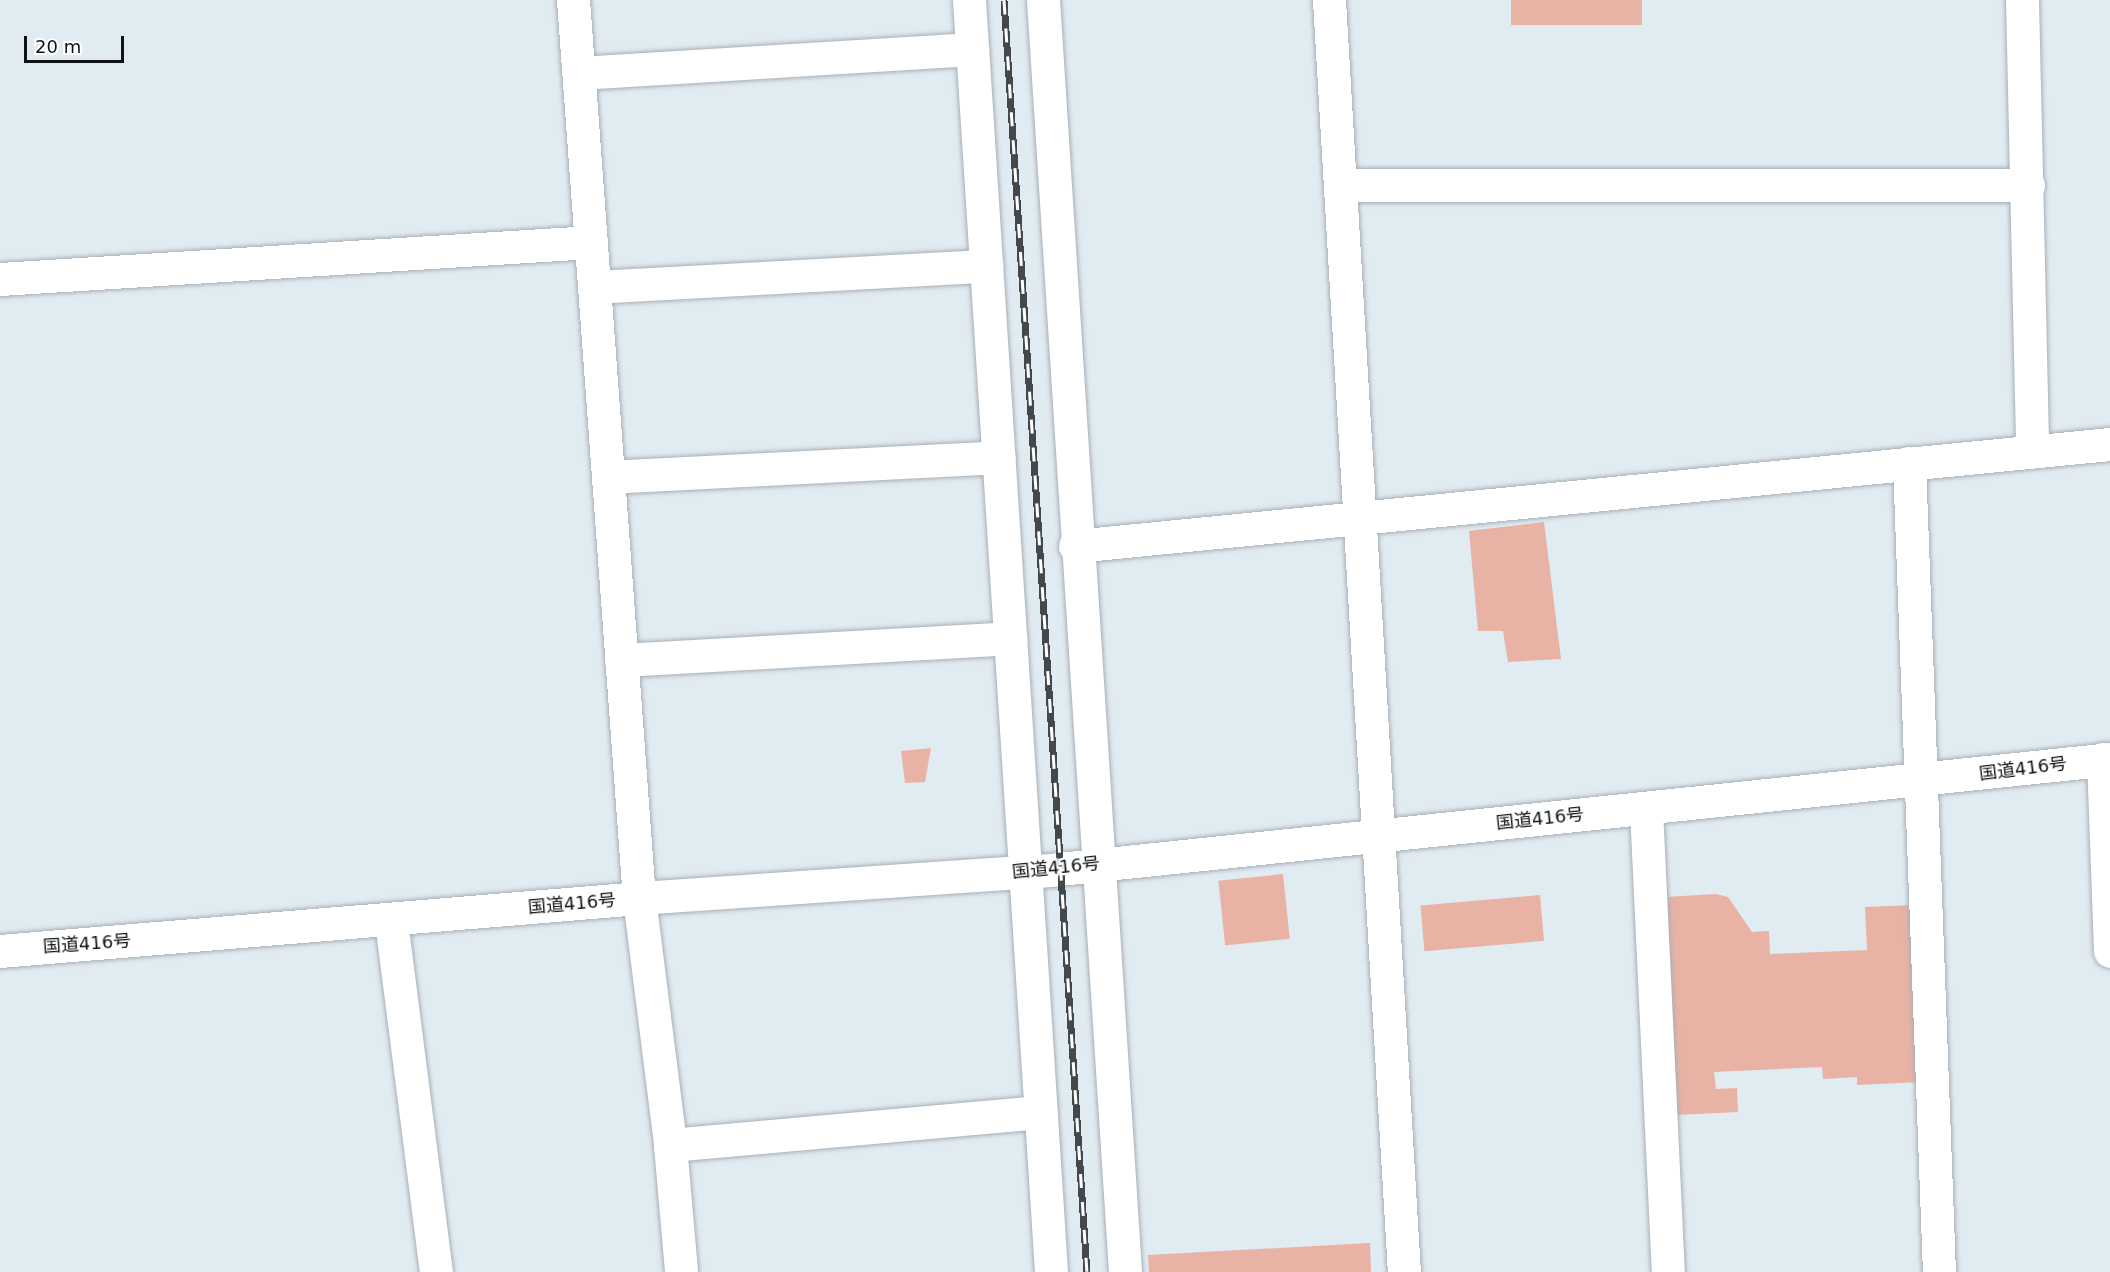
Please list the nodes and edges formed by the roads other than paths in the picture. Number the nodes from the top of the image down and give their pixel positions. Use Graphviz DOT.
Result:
graph roads {
  1 [pos="573,0"];
  2 [pos="969,0"];
  3 [pos="1042,0"];
  4 [pos="1329,0"];
  5 [pos="2022,0"];
  6 [pos="972,49"];
  7 [pos="579,73"];
  8 [pos="1340,185"];
  9 [pos="2028,185"];
  10 [pos="591,242"];
  11 [pos="986,266"];
  12 [pos="0,279"];
  13 [pos="594,286"];
  14 [pos="2110,444"];
  15 [pos="2032,449"];
  16 [pos="998,456"];
  17 [pos="1908,464"];
  18 [pos="608,477"];
  19 [pos="1359,519"];
  20 [pos="1075,546"];
  21 [pos="1010,638"];
  22 [pos="621,660"];
  23 [pos="2106,759"];
  24 [pos="1922,781"];
  25 [pos="1646,809"];
  26 [pos="1378,835"];
  27 [pos="1101,864"];
  28 [pos="1025,872"];
  29 [pos="639,898"];
  30 [pos="391,921"];
  31 [pos="0,951"];
  32 [pos="2110,951"];
  33 [pos="1041,1112"];
  34 [pos="670,1145"];
  35 [pos="436,1272"];
  36 [pos="681,1272"];
  37 [pos="1051,1272"];
  38 [pos="1125,1272"];
  39 [pos="1404,1272"];
  40 [pos="1668,1272"];
  41 [pos="1939,1272"];
  1 -- 7 [label="main road"];
  2 -- 6 [label="main road"];
  3 -- 20 [label="main road"];
  4 -- 8 [label="main road"];
  5 -- 9 [label="main road"];
  6 -- 7 [label="main road"];
  6 -- 11 [label="main road"];
  7 -- 10 [label="main road"];
  8 -- 9 [label="main road"];
  8 -- 19 [label="main road"];
  9 -- 15 [label="main road"];
  10 -- 12 [label="main road"];
  10 -- 13 [label="main road"];
  11 -- 13 [label="main road"];
  11 -- 16 [label="main road"];
  13 -- 18 [label="main road"];
  14 -- 15 [label="main road"];
  15 -- 17 [label="main road"];
  16 -- 18 [label="main road"];
  16 -- 21 [label="main road"];
  17 -- 19 [label="main road"];
  17 -- 24 [label="main road"];
  18 -- 22 [label="main road"];
  19 -- 20 [label="main road"];
  19 -- 26 [label="main road"];
  20 -- 27 [label="main road"];
  21 -- 22 [label="main road"];
  21 -- 28 [label="main road"];
  22 -- 29 [label="main road"];
  23 -- 24 [label="main road, 国道416号"];
  23 -- 32 [label="main road"];
  24 -- 25 [label="main road, 国道416号"];
  24 -- 41 [label="main road"];
  25 -- 26 [label="main road, 国道416号"];
  25 -- 40 [label="main road"];
  26 -- 27 [label="main road, 国道416号"];
  26 -- 39 [label="main road"];
  27 -- 28 [label="main road, 国道416号"];
  27 -- 38 [label="main road"];
  28 -- 29 [label="main road, 国道416号"];
  28 -- 33 [label="main road"];
  29 -- 30 [label="main road, 国道416号"];
  29 -- 34 [label="main road"];
  30 -- 31 [label="main road, 国道416号"];
  30 -- 35 [label="main road"];
  33 -- 34 [label="main road"];
  33 -- 37 [label="main road"];
  34 -- 36 [label="main road"];
}
